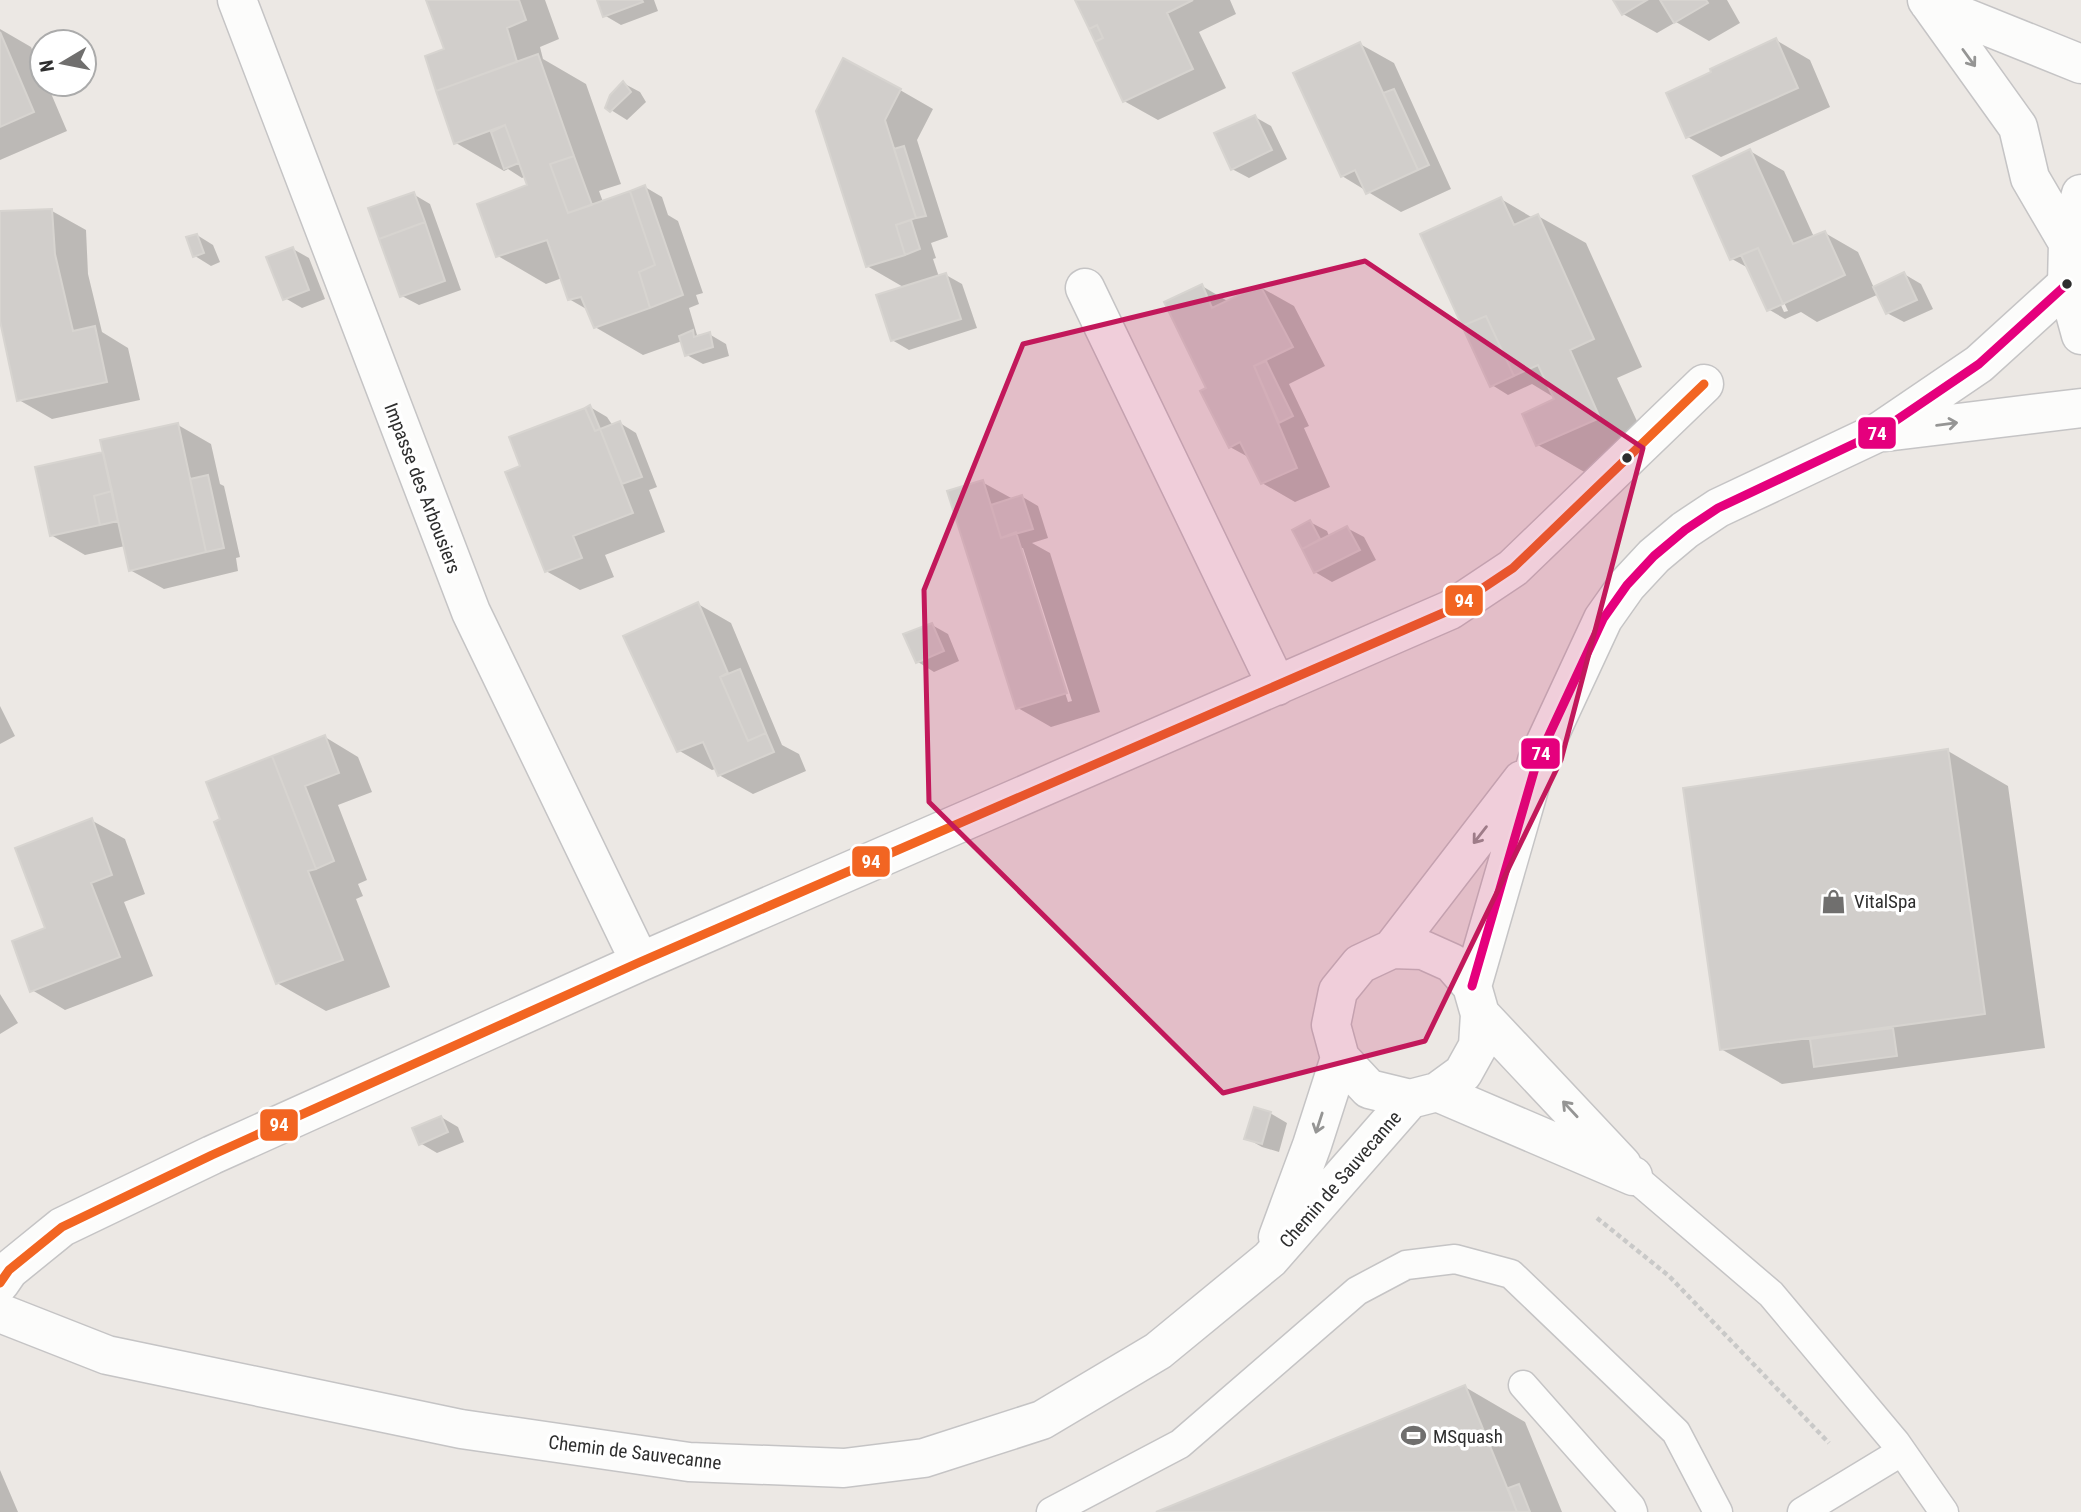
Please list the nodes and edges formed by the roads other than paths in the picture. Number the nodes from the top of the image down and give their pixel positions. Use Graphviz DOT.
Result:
graph roads {
  1 [pos="237,0"];
  2 [pos="1928,1"];
  3 [pos="2081,64"];
  4 [pos="2081,194"];
  5 [pos="2068,243"];
  6 [pos="2067,284"];
  7 [pos="1085,288"];
  8 [pos="2081,335"];
  9 [pos="1704,384"];
  10 [pos="2081,408"];
  11 [pos="1879,432"];
  12 [pos="1278,686"];
  13 [pos="1536,761"];
  14 [pos="1392,949"];
  15 [pos="640,962"];
  16 [pos="1476,1000"];
  17 [pos="1340,1058"];
  18 [pos="1424,1095"];
  19 [pos="1633,1177"];
  20 [pos="1270,1259"];
  21 [pos="0,1283"];
  22 [pos="0,1313"];
  23 [pos="1523,1385"];
  24 [pos="1901,1452"];
  25 [pos="1051,1512"];
  26 [pos="1633,1512"];
  27 [pos="1718,1512"];
  28 [pos="1802,1512"];
  29 [pos="1944,1512"];
  1 -- 15 [label="street, Impasse des Arbousiers"];
  2 -- 3 [label="street"];
  2 -- 5 [label="street, one-way"];
  4 -- 5 [label="street"];
  5 -- 6 [label="street"];
  6 -- 8 [label="street"];
  6 -- 11 [label="street"];
  7 -- 12 [label="street"];
  9 -- 12 [label="street"];
  11 -- 10 [label="street, one-way"];
  11 -- 13 [label="street"];
  12 -- 15 [label="street"];
  13 -- 14 [label="street, one-way"];
  13 -- 16 [label="street"];
  14 -- 16 [label="street"];
  14 -- 17 [label="street"];
  15 -- 21 [label="street"];
  16 -- 18 [label="street"];
  19 -- 16 [label="street, one-way"];
  17 -- 18 [label="street"];
  17 -- 20 [label="street, Chemin de Sauvecanne, one-way"];
  18 -- 19 [label="street"];
  18 -- 20 [label="street, Chemin de Sauvecanne"];
  19 -- 24 [label="lane"];
  20 -- 22 [label="street, Chemin de Sauvecanne"];
  23 -- 26 [label="lane"];
  24 -- 28 [label="lane"];
  24 -- 29 [label="lane"];
  25 -- 27 [label="lane"];
}
